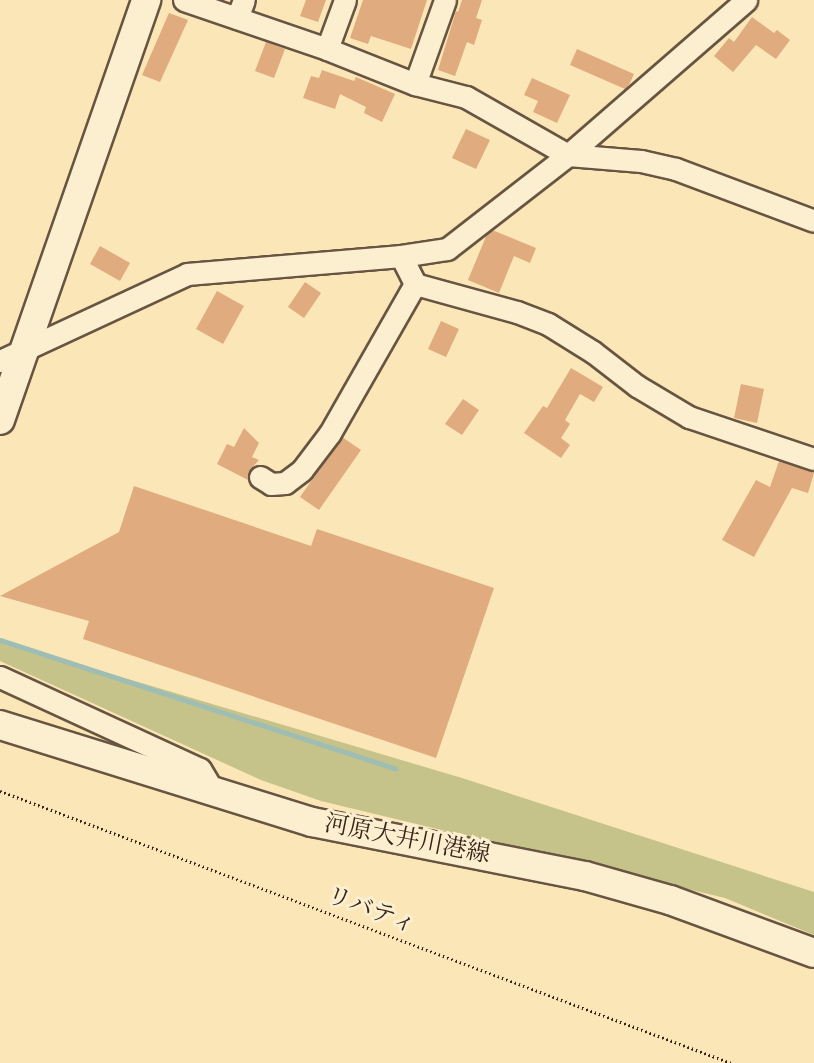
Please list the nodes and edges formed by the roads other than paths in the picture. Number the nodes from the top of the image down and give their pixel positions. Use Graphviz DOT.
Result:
graph roads {
  1 [pos="146,0"];
  2 [pos="184,0"];
  3 [pos="345,0"];
  4 [pos="445,0"];
  5 [pos="746,0"];
  6 [pos="240,9"];
  7 [pos="327,50"];
  8 [pos="415,84"];
  9 [pos="568,155"];
  10 [pos="814,221"];
  11 [pos="401,256"];
  12 [pos="415,284"];
  13 [pos="13,355"];
  14 [pos="0,420"];
  15 [pos="814,459"];
  16 [pos="260,477"];
  17 [pos="0,677"];
  18 [pos="0,725"];
  19 [pos="213,792"];
  20 [pos="814,953"];
  1 -- 13 [label="main road"];
  2 -- 6 [label="street"];
  3 -- 7 [label="street"];
  4 -- 8 [label="street"];
  5 -- 9 [label="street"];
  6 -- 7 [label="street"];
  7 -- 8 [label="street"];
  8 -- 9 [label="street"];
  9 -- 10 [label="street"];
  9 -- 11 [label="street"];
  11 -- 12 [label="street"];
  11 -- 13 [label="street"];
  12 -- 15 [label="street"];
  12 -- 16 [label="street"];
  13 -- 14 [label="main road"];
  17 -- 19 [label="street"];
  18 -- 19 [label="main road, 河原大井川港線"];
  19 -- 20 [label="main road, 河原大井川港線"];
}
